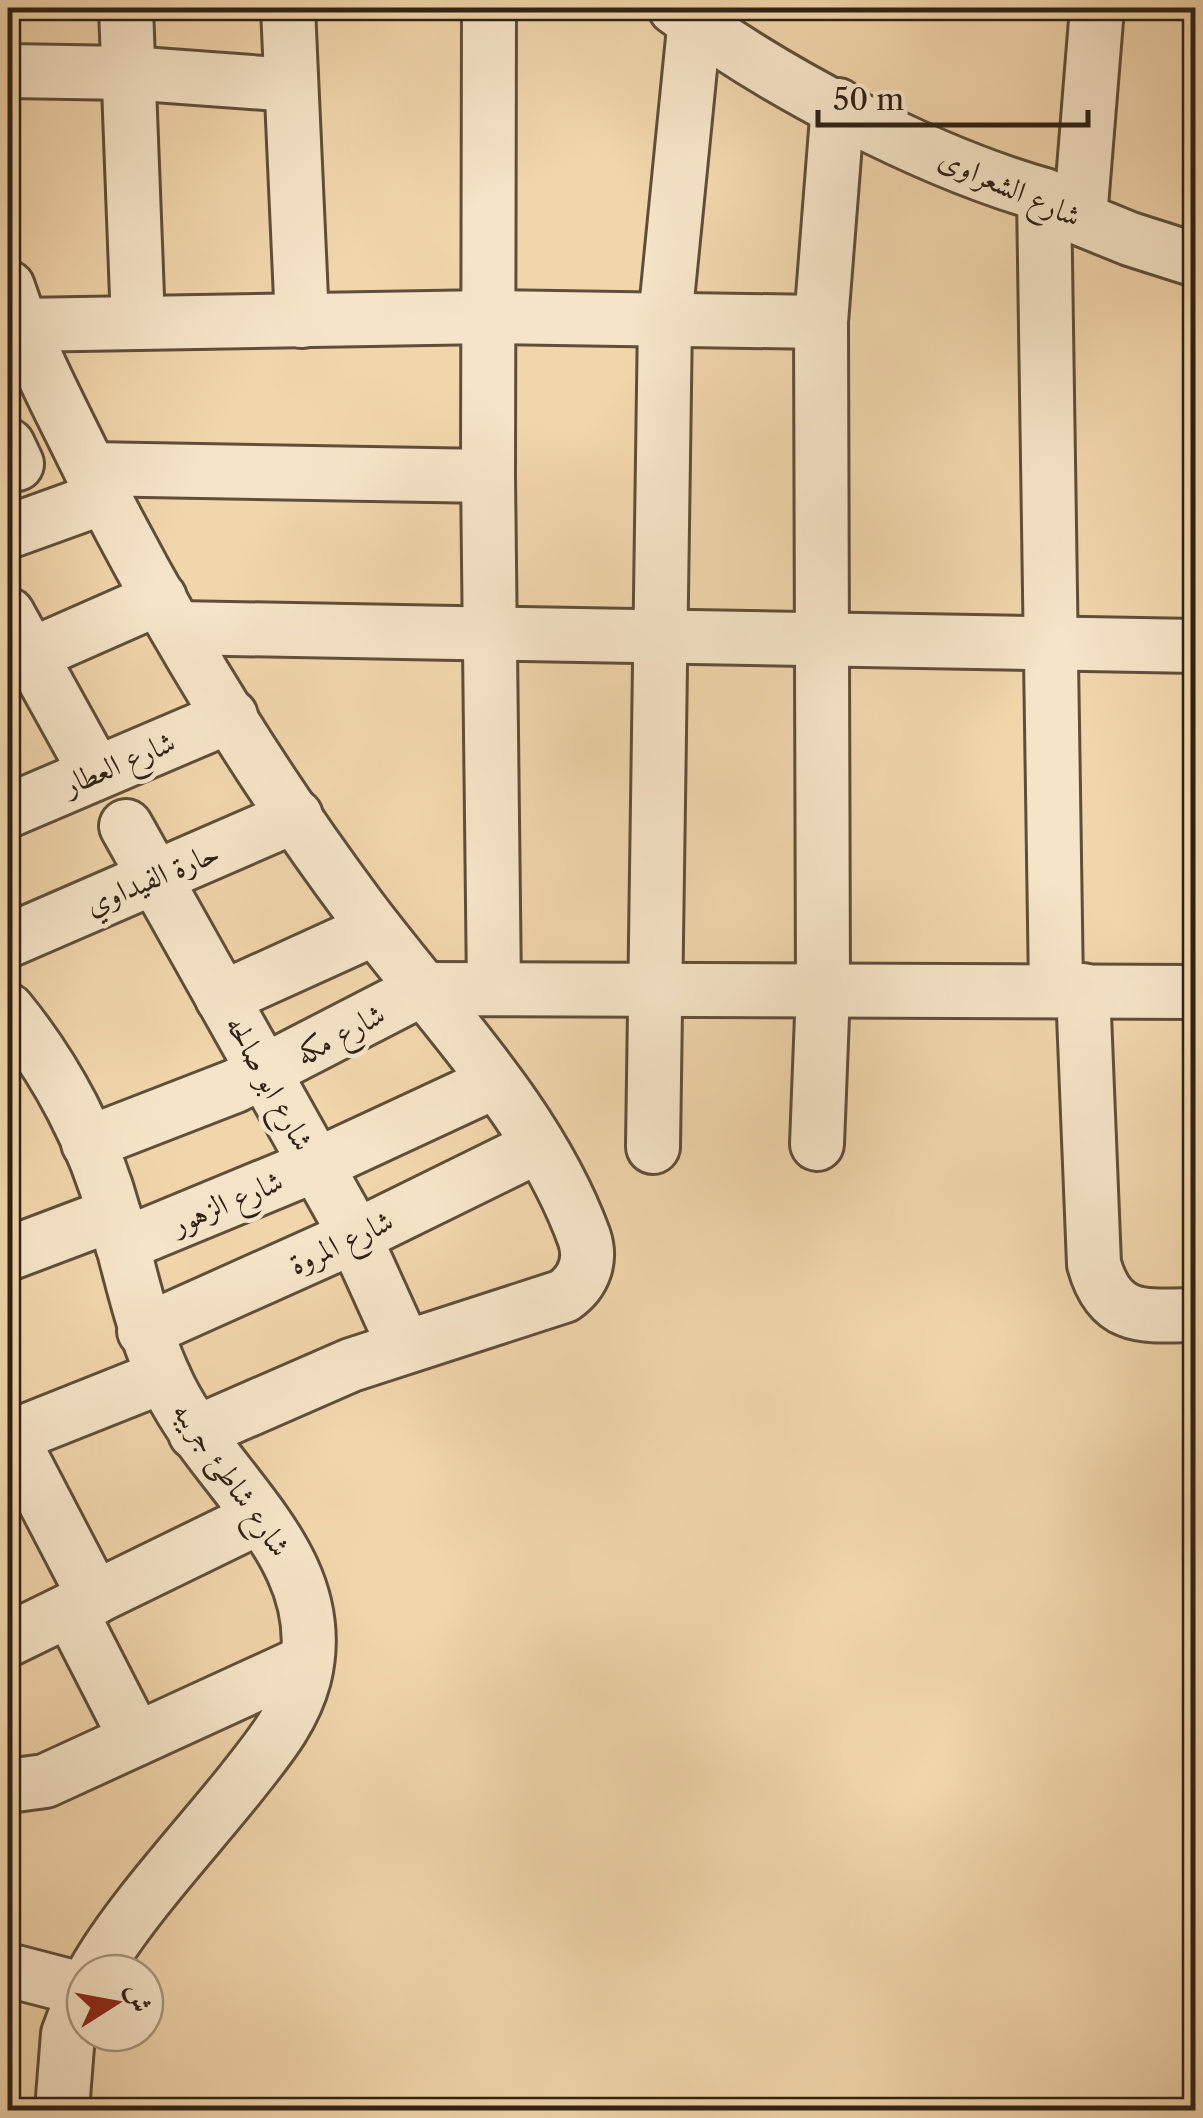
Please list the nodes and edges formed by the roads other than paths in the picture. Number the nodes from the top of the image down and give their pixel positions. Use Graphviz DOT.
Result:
graph roads {
  1 [pos="126,8"];
  2 [pos="288,8"];
  3 [pos="490,8"];
  4 [pos="689,12"];
  5 [pos="1091,18"];
  6 [pos="8,71"];
  7 [pos="128,74"];
  8 [pos="291,85"];
  9 [pos="838,105"];
  10 [pos="1062,206"];
  11 [pos="1196,260"];
  12 [pos="12,314"];
  13 [pos="488,317"];
  14 [pos="302,320"];
  15 [pos="665,320"];
  16 [pos="821,322"];
  17 [pos="138,323"];
  18 [pos="488,476"];
  19 [pos="97,483"];
  20 [pos="8,532"];
  21 [pos="169,613"];
  22 [pos="492,633"];
  23 [pos="659,636"];
  24 [pos="824,639"];
  25 [pos="1051,641"];
  26 [pos="15,645"];
  27 [pos="1196,646"];
  28 [pos="231,716"];
  29 [pos="96,773"];
  30 [pos="8,811"];
  31 [pos="296,816"];
  32 [pos="126,826"];
  33 [pos="155,877"];
  34 [pos="374,928"];
  35 [pos="8,941"];
  36 [pos="423,989"];
  37 [pos="494,989"];
  38 [pos="657,990"];
  39 [pos="823,990"];
  40 [pos="1069,990"];
  41 [pos="1196,992"];
  42 [pos="222,998"];
  43 [pos="8,1010"];
  44 [pos="25,1065"];
  45 [pos="264,1072"];
  46 [pos="495,1082"];
  47 [pos="88,1142"];
  48 [pos="817,1144"];
  49 [pos="652,1146"];
  50 [pos="536,1147"];
  51 [pos="316,1165"];
  52 [pos="118,1230"];
  53 [pos="356,1236"];
  54 [pos="8,1254"];
  55 [pos="1196,1315"];
  56 [pos="404,1346"];
  57 [pos="154,1354"];
  58 [pos="195,1433"];
  59 [pos="8,1435"];
  60 [pos="260,1517"];
  61 [pos="83,1604"];
  62 [pos="8,1640"];
  63 [pos="307,1661"];
  64 [pos="136,1740"];
  65 [pos="8,1786"];
  66 [pos="110,1953"];
  67 [pos="8,1970"];
  68 [pos="65,1984"];
  69 [pos="66,2053"];
  70 [pos="62,2110"];
  1 -- 7 [label="street"];
  2 -- 8 [label="street"];
  3 -- 13 [label="street"];
  4 -- 9 [label="street, شارع الشعراوى"];
  4 -- 15 [label="street"];
  5 -- 10 [label="street"];
  6 -- 7 [label="street"];
  7 -- 8 [label="street"];
  7 -- 17 [label="street"];
  8 -- 14 [label="street"];
  9 -- 10 [label="street, شارع الشعراوى"];
  9 -- 16 [label="street"];
  10 -- 11 [label="street, شارع الشعراوى"];
  10 -- 25 [label="street"];
  12 -- 17 [label="street"];
  12 -- 19 [label="street"];
  13 -- 14 [label="street"];
  13 -- 15 [label="street"];
  13 -- 18 [label="street"];
  14 -- 17 [label="street"];
  15 -- 16 [label="street"];
  15 -- 23 [label="street"];
  16 -- 24 [label="street"];
  18 -- 19 [label="street"];
  18 -- 22 [label="street"];
  19 -- 20 [label="street"];
  19 -- 21 [label="street"];
  21 -- 22 [label="street"];
  21 -- 26 [label="street"];
  21 -- 28 [label="street"];
  22 -- 23 [label="street"];
  22 -- 37 [label="street"];
  23 -- 24 [label="street"];
  23 -- 38 [label="street"];
  24 -- 25 [label="street"];
  24 -- 39 [label="street"];
  25 -- 27 [label="street"];
  25 -- 40 [label="street"];
  26 -- 29 [label="street"];
  28 -- 29 [label="street, شارع العطار"];
  28 -- 31 [label="street"];
  29 -- 30 [label="street, شارع العطار"];
  31 -- 33 [label="street, حارة الفيداوي"];
  31 -- 34 [label="street"];
  32 -- 33 [label="street, شارع ابو صالحه"];
  33 -- 35 [label="street, حارة الفيداوي"];
  33 -- 42 [label="street, شارع ابو صالحه"];
  34 -- 36 [label="street"];
  34 -- 42 [label="street"];
  36 -- 37 [label="street"];
  36 -- 45 [label="street, شارع مكه"];
  36 -- 46 [label="street"];
  37 -- 38 [label="street"];
  38 -- 39 [label="street"];
  38 -- 49 [label="street"];
  39 -- 40 [label="street"];
  39 -- 48 [label="street"];
  40 -- 41 [label="street"];
  40 -- 55 [label="street"];
  42 -- 45 [label="street, شارع ابو صالحه"];
  43 -- 44 [label="street, شارع شاطئ جريبه"];
  44 -- 47 [label="street, شارع شاطئ جريبه"];
  45 -- 47 [label="street, شارع مكه"];
  45 -- 51 [label="street, شارع ابو صالحه"];
  46 -- 50 [label="street"];
  46 -- 51 [label="street, شارع الزهور"];
  47 -- 52 [label="street, شارع شاطئ جريبه"];
  50 -- 53 [label="street, شارع المروة"];
  50 -- 56 [label="street"];
  51 -- 52 [label="street, شارع الزهور"];
  51 -- 53 [label="street, شارع ابو صالحه"];
  52 -- 54 [label="street, شارع الزهور"];
  52 -- 57 [label="street, شارع شاطئ جريبه"];
  53 -- 56 [label="street, شارع ابو صالحه"];
  53 -- 57 [label="street, شارع المروة"];
  56 -- 58 [label="street"];
  57 -- 58 [label="street, شارع شاطئ جريبه"];
  57 -- 59 [label="street, شارع المروة"];
  58 -- 60 [label="street, شارع شاطئ جريبه"];
  59 -- 61 [label="street"];
  60 -- 61 [label="street"];
  60 -- 63 [label="street, شارع شاطئ جريبه"];
  61 -- 62 [label="street"];
  61 -- 64 [label="street"];
  63 -- 64 [label="street"];
  63 -- 66 [label="street, شارع شاطئ جريبه"];
  64 -- 65 [label="street"];
  67 -- 68 [label="street"];
  69 -- 70 [label="street"];
}
